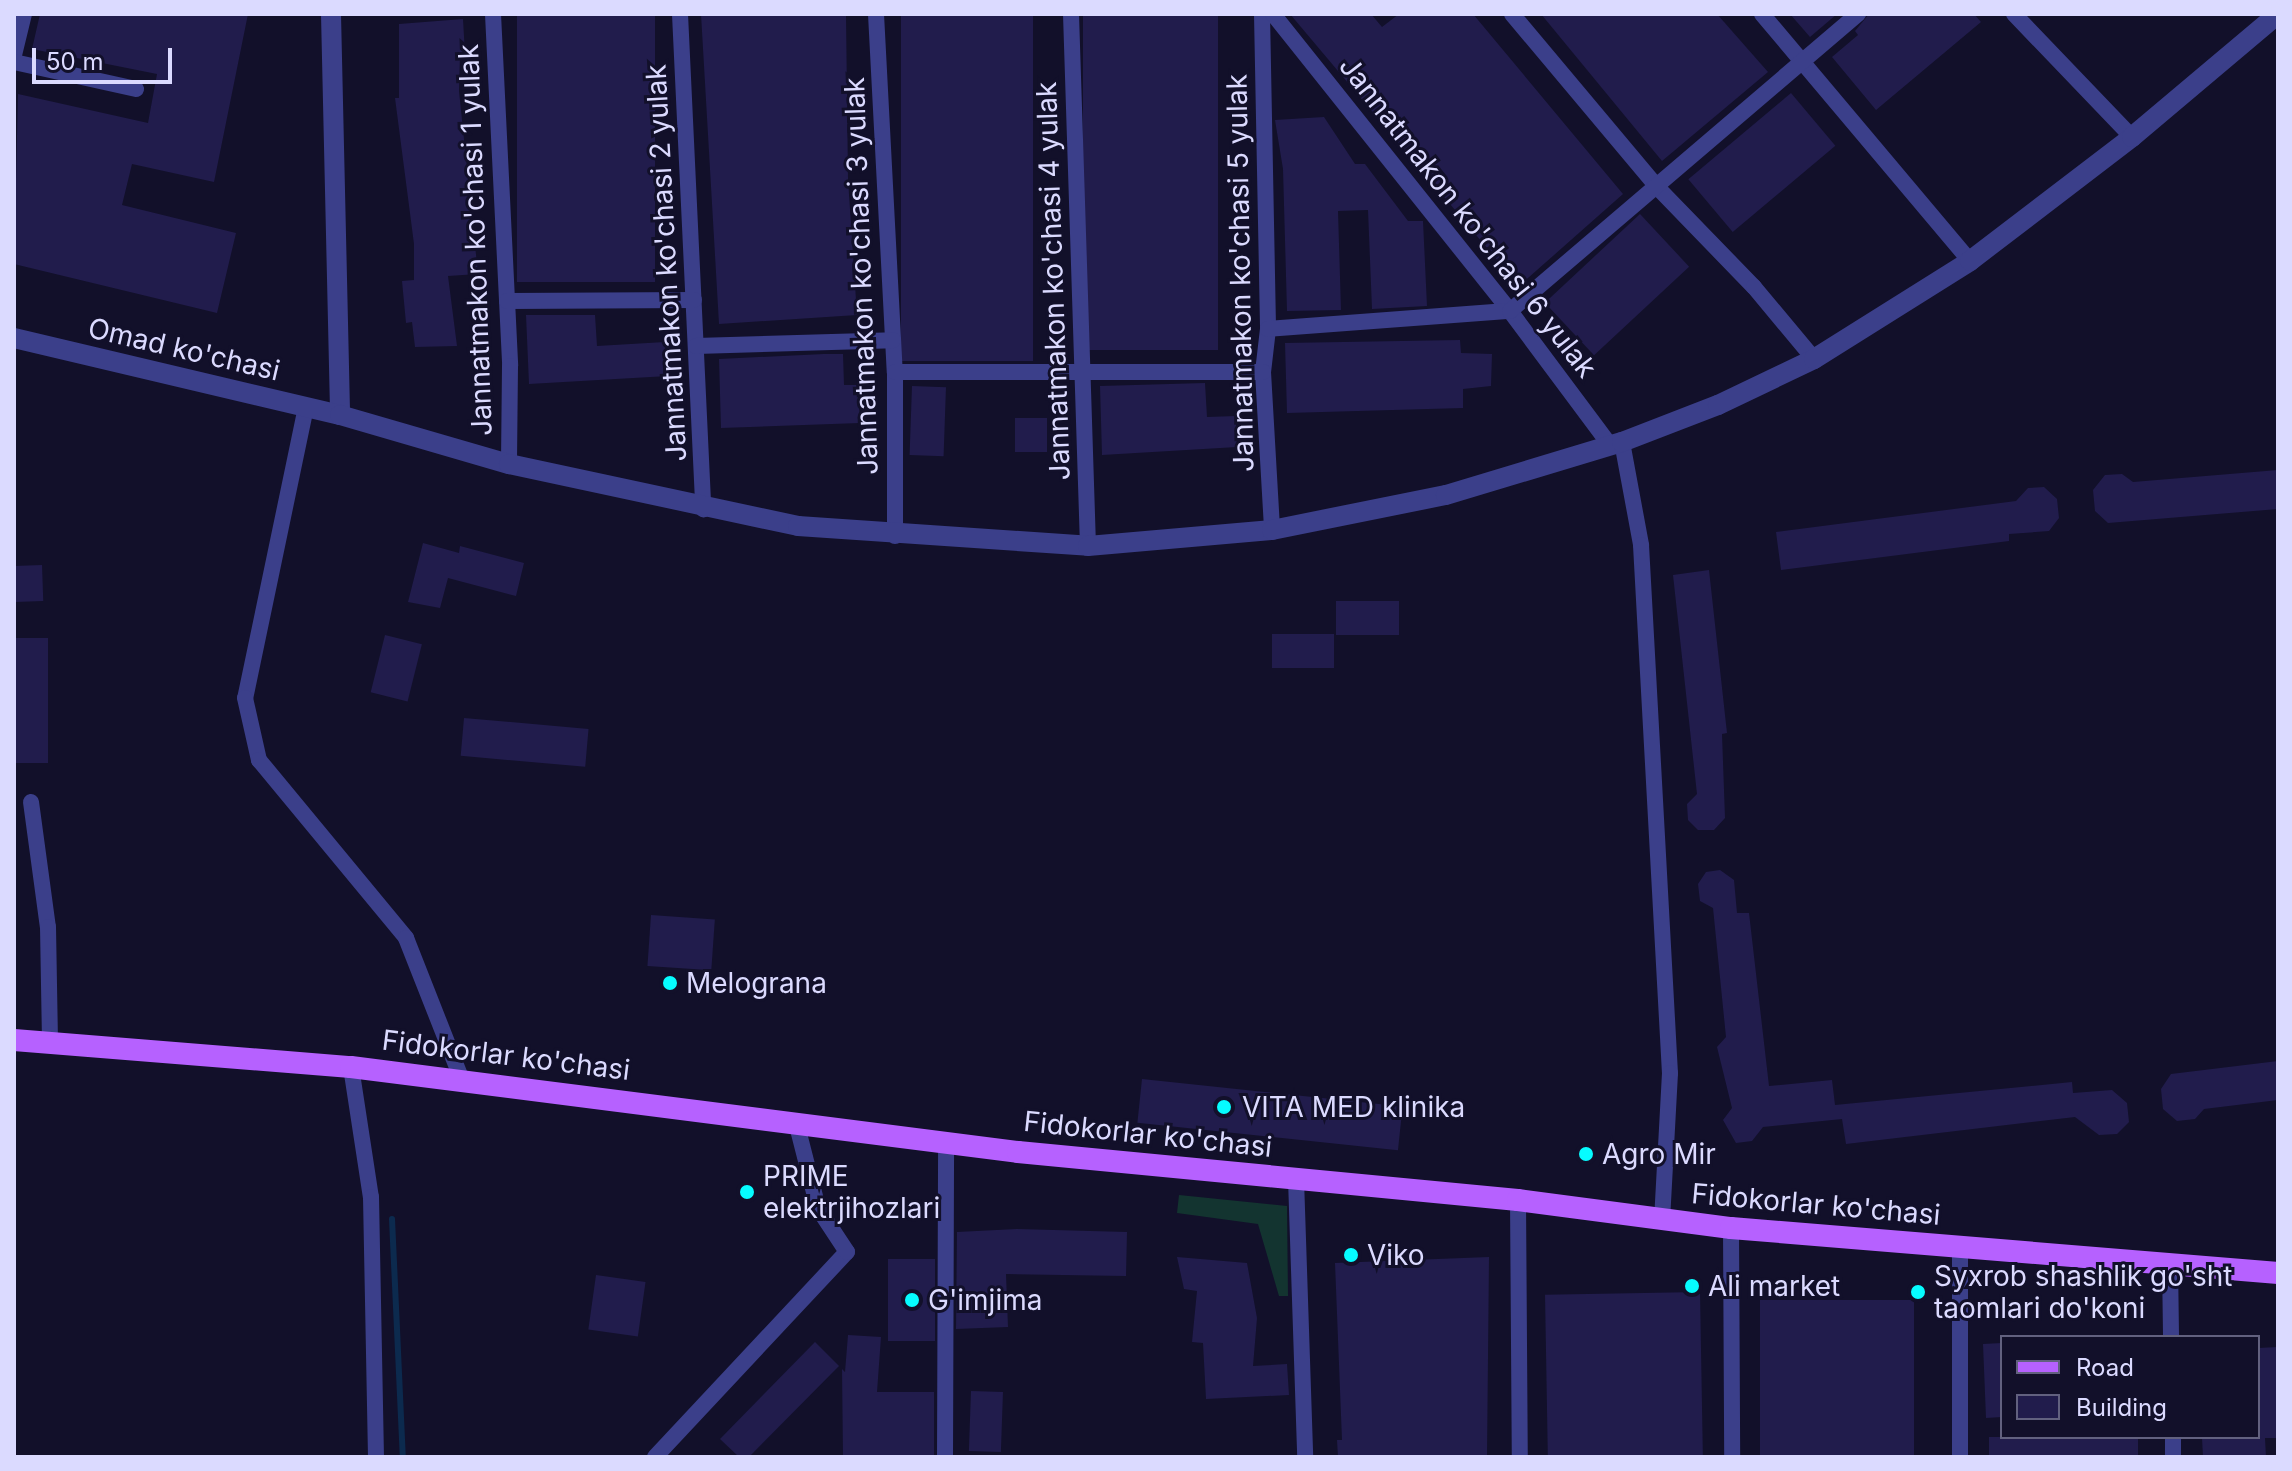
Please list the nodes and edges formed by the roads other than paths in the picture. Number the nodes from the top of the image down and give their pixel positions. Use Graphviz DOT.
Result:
graph roads {
  1 [pos="24,14"];
  2 [pos="331,14"];
  3 [pos="493,14"];
  4 [pos="680,14"];
  5 [pos="876,14"];
  6 [pos="1071,14"];
  7 [pos="1262,14"];
  8 [pos="1273,14"];
  9 [pos="1512,14"];
  10 [pos="1762,14"];
  11 [pos="1858,14"];
  12 [pos="2014,14"];
  13 [pos="2278,14"];
  14 [pos="14,55"];
  15 [pos="14,62"];
  16 [pos="1803,63"];
  17 [pos="136,89"];
  18 [pos="2132,137"];
  19 [pos="1658,188"];
  20 [pos="1970,261"];
  21 [pos="694,300"];
  22 [pos="507,301"];
  23 [pos="1510,311"];
  24 [pos="1268,329"];
  25 [pos="14,338"];
  26 [pos="893,340"];
  27 [pos="696,346"];
  28 [pos="1814,359"];
  29 [pos="1080,370"];
  30 [pos="895,372"];
  31 [pos="1263,372"];
  32 [pos="306,407"];
  33 [pos="340,415"];
  34 [pos="1616,443"];
  35 [pos="509,464"];
  36 [pos="703,509"];
  37 [pos="1272,530"];
  38 [pos="895,536"];
  39 [pos="1088,546"];
  40 [pos="31,802"];
  41 [pos="14,1040"];
  42 [pos="50,1043"];
  43 [pos="351,1067"];
  44 [pos="462,1080"];
  45 [pos="796,1122"];
  46 [pos="946,1143"];
  47 [pos="1296,1179"];
  48 [pos="1518,1200"];
  49 [pos="1662,1219"];
  50 [pos="1731,1228"];
  51 [pos="1960,1247"];
  52 [pos="2170,1263"];
  53 [pos="2278,1273"];
  54 [pos="2171,1335"];
  55 [pos="376,1457"];
  56 [pos="655,1457"];
  57 [pos="945,1457"];
  58 [pos="1305,1457"];
  59 [pos="1520,1457"];
  60 [pos="1732,1457"];
  61 [pos="1960,1457"];
  1 -- 14 [label="street"];
  2 -- 33 [label="street"];
  3 -- 22 [label="street, Jannatmakon ko'chasi 1 yulak"];
  4 -- 21 [label="street, Jannatmakon ko'chasi 2 yulak"];
  5 -- 26 [label="street, Jannatmakon ko'chasi 3 yulak"];
  6 -- 29 [label="street, Jannatmakon ko'chasi 4 yulak"];
  7 -- 24 [label="street, Jannatmakon ko'chasi 5 yulak"];
  8 -- 23 [label="street, Jannatmakon ko'chasi 6 yulak"];
  9 -- 19 [label="street"];
  10 -- 16 [label="street"];
  11 -- 16 [label="street"];
  12 -- 18 [label="street"];
  13 -- 18 [label="street, Omad ko'chasi"];
  15 -- 17 [label="street"];
  16 -- 19 [label="street"];
  16 -- 20 [label="street"];
  18 -- 20 [label="street, Omad ko'chasi"];
  19 -- 23 [label="street"];
  19 -- 28 [label="street"];
  20 -- 28 [label="street, Omad ko'chasi"];
  21 -- 22 [label="street"];
  21 -- 27 [label="street, Jannatmakon ko'chasi 2 yulak"];
  22 -- 35 [label="street, Jannatmakon ko'chasi 1 yulak"];
  23 -- 24 [label="street"];
  23 -- 34 [label="street, Jannatmakon ko'chasi 6 yulak"];
  24 -- 31 [label="street, Jannatmakon ko'chasi 5 yulak"];
  25 -- 32 [label="street, Omad ko'chasi"];
  26 -- 27 [label="street"];
  26 -- 30 [label="street, Jannatmakon ko'chasi 3 yulak"];
  27 -- 36 [label="street, Jannatmakon ko'chasi 2 yulak"];
  28 -- 34 [label="street, Omad ko'chasi"];
  29 -- 30 [label="street"];
  29 -- 31 [label="street"];
  29 -- 39 [label="street, Jannatmakon ko'chasi 4 yulak"];
  30 -- 38 [label="street, Jannatmakon ko'chasi 3 yulak"];
  31 -- 37 [label="street, Jannatmakon ko'chasi 5 yulak"];
  32 -- 33 [label="street, Omad ko'chasi"];
  32 -- 44 [label="street"];
  33 -- 35 [label="street, Omad ko'chasi"];
  34 -- 37 [label="street, Omad ko'chasi"];
  34 -- 49 [label="street"];
  35 -- 36 [label="street, Omad ko'chasi"];
  36 -- 38 [label="street, Omad ko'chasi"];
  37 -- 39 [label="street, Omad ko'chasi"];
  38 -- 39 [label="street, Omad ko'chasi"];
  40 -- 42 [label="street"];
  41 -- 42 [label="main road, Fidokorlar ko'chasi"];
  42 -- 43 [label="main road, Fidokorlar ko'chasi"];
  43 -- 44 [label="main road, Fidokorlar ko'chasi"];
  43 -- 55 [label="street"];
  44 -- 45 [label="main road, Fidokorlar ko'chasi"];
  45 -- 46 [label="main road, Fidokorlar ko'chasi"];
  45 -- 56 [label="street"];
  46 -- 47 [label="main road, Fidokorlar ko'chasi"];
  46 -- 57 [label="street"];
  47 -- 48 [label="main road, Fidokorlar ko'chasi"];
  47 -- 58 [label="street"];
  48 -- 49 [label="main road, Fidokorlar ko'chasi"];
  48 -- 59 [label="street"];
  49 -- 50 [label="main road, Fidokorlar ko'chasi"];
  50 -- 51 [label="main road, Fidokorlar ko'chasi"];
  50 -- 60 [label="street"];
  51 -- 52 [label="main road, Fidokorlar ko'chasi"];
  51 -- 61 [label="street"];
  52 -- 53 [label="main road, Fidokorlar ko'chasi"];
  52 -- 54 [label="street"];
}
